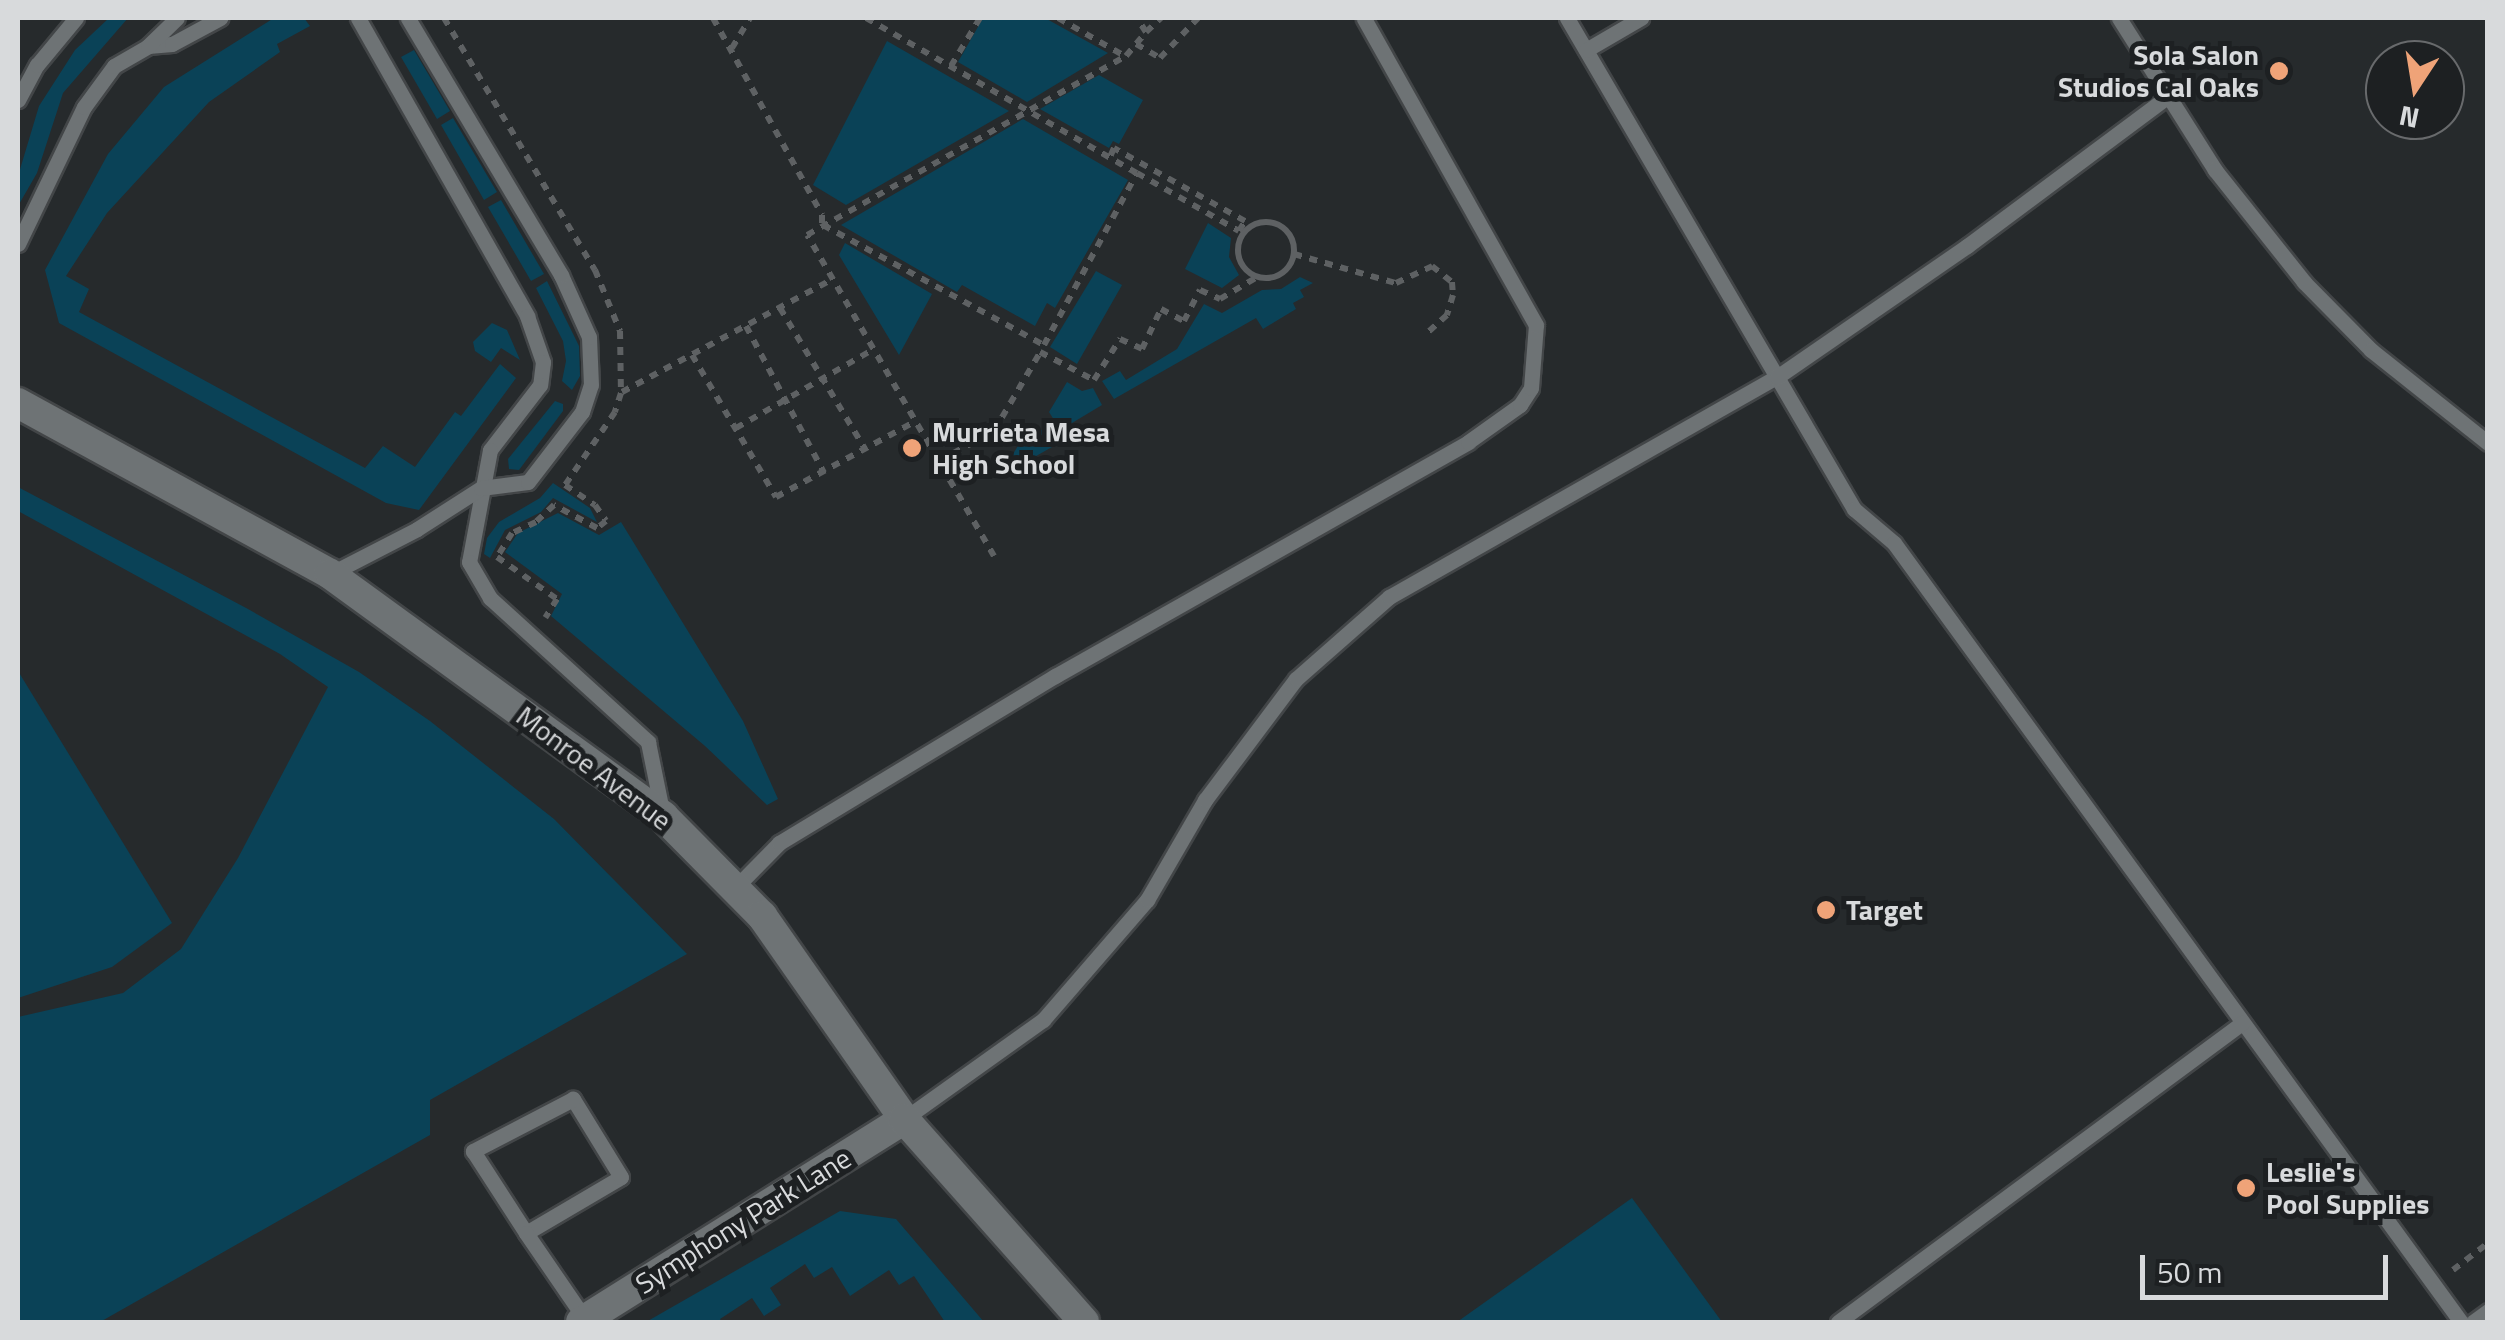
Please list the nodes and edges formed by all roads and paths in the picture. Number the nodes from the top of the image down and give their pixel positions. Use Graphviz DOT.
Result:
graph roads {
  1 [pos="76,18"];
  2 [pos="178,18"];
  3 [pos="220,18"];
  4 [pos="358,18"];
  5 [pos="408,18"];
  6 [pos="713,18"];
  7 [pos="750,18"];
  8 [pos="866,18"];
  9 [pos="980,18"];
  10 [pos="1058,18"];
  11 [pos="1137,18"];
  12 [pos="1161,18"];
  13 [pos="1198,18"];
  14 [pos="1364,18"];
  15 [pos="1567,18"];
  16 [pos="1641,18"];
  17 [pos="2119,18"];
  18 [pos="1146,32"];
  19 [pos="1136,44"];
  20 [pos="148,46"];
  21 [pos="732,48"];
  22 [pos="1586,50"];
  23 [pos="1126,56"];
  24 [pos="951,66"];
  25 [pos="2167,96"];
  26 [pos="18,100"];
  27 [pos="1028,111"];
  28 [pos="1110,158"];
  29 [pos="1137,174"];
  30 [pos="822,225"];
  31 [pos="1244,228"];
  32 [pos="18,244"];
  33 [pos="1294,254"];
  34 [pos="1257,277"];
  35 [pos="833,280"];
  36 [pos="780,308"];
  37 [pos="746,326"];
  38 [pos="1424,336"];
  39 [pos="1042,348"];
  40 [pos="874,349"];
  41 [pos="692,356"];
  42 [pos="1778,377"];
  43 [pos="822,378"];
  44 [pos="621,393"];
  45 [pos="785,400"];
  46 [pos="18,402"];
  47 [pos="916,421"];
  48 [pos="735,428"];
  49 [pos="2488,443"];
  50 [pos="866,449"];
  51 [pos="939,461"];
  52 [pos="824,472"];
  53 [pos="481,488"];
  54 [pos="994,556"];
  55 [pos="330,574"];
  56 [pos="662,816"];
  57 [pos="734,888"];
  58 [pos="2242,1023"];
  59 [pos="904,1119"];
  60 [pos="526,1234"];
  61 [pos="2488,1243"];
  62 [pos="2453,1270"];
  63 [pos="2488,1312"];
  64 [pos="585,1322"];
  65 [pos="1084,1322"];
  66 [pos="1838,1322"];
  67 [pos="2461,1322"];
  68 [pos="2472,1322"];
  1 -- 26 [label="lane"];
  2 -- 20 [label="lane"];
  3 -- 20 [label="lane"];
  4 -- 53 [label="lane"];
  5 -- 53 [label="lane"];
  6 -- 21 [label="path"];
  7 -- 21 [label="path"];
  8 -- 24 [label="path"];
  9 -- 24 [label="path"];
  10 -- 23 [label="path"];
  11 -- 18 [label="path"];
  12 -- 18 [label="path"];
  13 -- 19 [label="path"];
  14 -- 57 [label="lane"];
  15 -- 22 [label="lane"];
  16 -- 22 [label="lane"];
  17 -- 25 [label="lane"];
  18 -- 19 [label="path"];
  19 -- 23 [label="path"];
  20 -- 32 [label="lane"];
  21 -- 30 [label="path"];
  22 -- 42 [label="lane"];
  23 -- 27 [label="path"];
  24 -- 27 [label="path"];
  25 -- 42 [label="lane"];
  25 -- 49 [label="lane"];
  27 -- 28 [label="path"];
  27 -- 30 [label="path"];
  28 -- 29 [label="path"];
  28 -- 31 [label="path"];
  29 -- 31 [label="path"];
  29 -- 39 [label="path"];
  30 -- 35 [label="path"];
  30 -- 39 [label="path"];
  31 -- 33 [label="path"];
  31 -- 34 [label="path"];
  33 -- 34 [label="path"];
  33 -- 38 [label="path"];
  34 -- 39 [label="path"];
  35 -- 36 [label="path"];
  35 -- 40 [label="path"];
  36 -- 37 [label="path"];
  36 -- 43 [label="path"];
  37 -- 41 [label="path"];
  37 -- 45 [label="path"];
  39 -- 51 [label="path"];
  40 -- 43 [label="path"];
  40 -- 47 [label="path"];
  41 -- 44 [label="path"];
  41 -- 48 [label="path"];
  42 -- 58 [label="lane"];
  42 -- 59 [label="lane"];
  43 -- 45 [label="path"];
  43 -- 50 [label="path"];
  45 -- 48 [label="path"];
  45 -- 52 [label="path"];
  46 -- 55 [label="street, Monroe Avenue"];
  47 -- 50 [label="path"];
  47 -- 51 [label="path"];
  48 -- 52 [label="path"];
  50 -- 52 [label="path"];
  51 -- 54 [label="path"];
  53 -- 55 [label="lane"];
  53 -- 56 [label="lane"];
  55 -- 56 [label="street, Monroe Avenue"];
  56 -- 57 [label="street, Monroe Avenue"];
  57 -- 59 [label="street, Monroe Avenue"];
  58 -- 66 [label="lane"];
  58 -- 67 [label="lane"];
  59 -- 64 [label="street, Symphony Park Lane"];
  59 -- 65 [label="street, Monroe Avenue"];
  60 -- 60 [label="lane"];
  60 -- 64 [label="lane"];
  61 -- 62 [label="path"];
  63 -- 68 [label="lane"];
}
